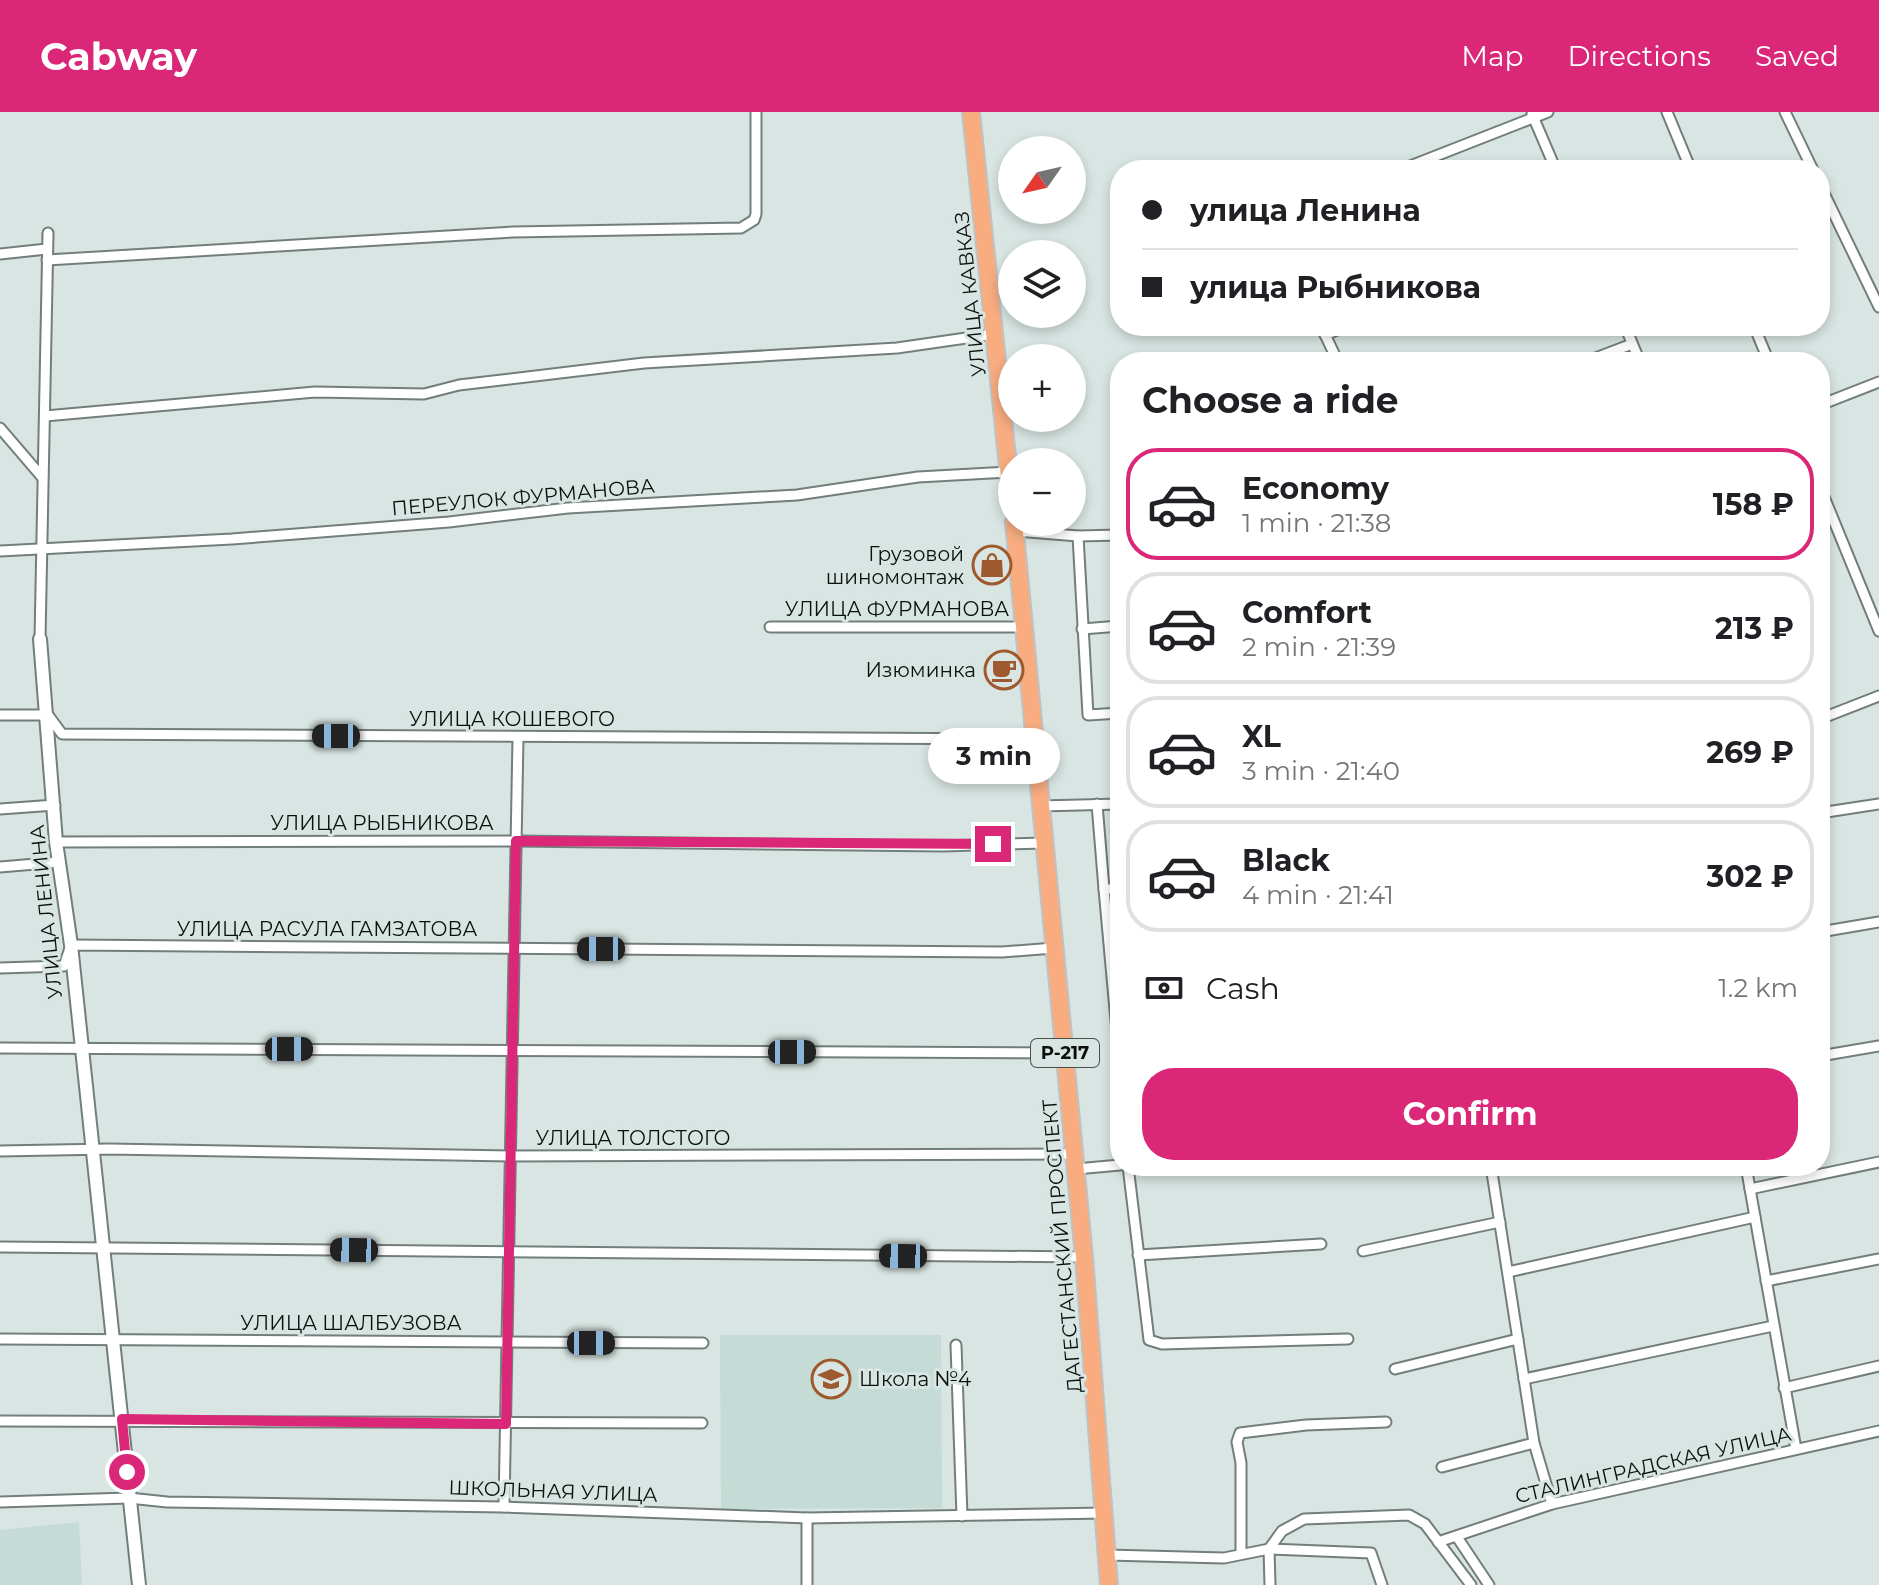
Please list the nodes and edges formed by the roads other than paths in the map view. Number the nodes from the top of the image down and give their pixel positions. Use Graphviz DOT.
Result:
graph roads {
  1 [pos="756,112"];
  2 [pos="971,112"];
  3 [pos="1548,112"];
  4 [pos="1667,112"];
  5 [pos="1785,112"];
  6 [pos="1532,115"];
  7 [pos="1424,160"];
  8 [pos="1552,160"];
  9 [pos="1687,160"];
  10 [pos="1808,160"];
  11 [pos="1830,206"];
  12 [pos="48,233"];
  13 [pos="47,249"];
  14 [pos="0,254"];
  15 [pos="47,260"];
  16 [pos="1879,307"];
  17 [pos="994,334"];
  18 [pos="1629,336"];
  19 [pos="1632,344"];
  20 [pos="1611,352"];
  21 [pos="1636,352"];
  22 [pos="1879,382"];
  23 [pos="1830,401"];
  24 [pos="45,416"];
  25 [pos="0,428"];
  26 [pos="1006,448"];
  27 [pos="998,473"];
  28 [pos="42,477"];
  29 [pos="1830,511"];
  30 [pos="1110,535"];
  31 [pos="1015,536"];
  32 [pos="1078,536"];
  33 [pos="1086,536"];
  34 [pos="0,551"];
  35 [pos="40,551"];
  36 [pos="770,627"];
  37 [pos="1024,627"];
  38 [pos="1110,627"];
  39 [pos="1082,629"];
  40 [pos="1879,631"];
  41 [pos="40,639"];
  42 [pos="1879,696"];
  43 [pos="1110,714"];
  44 [pos="0,715"];
  45 [pos="48,715"];
  46 [pos="1830,715"];
  47 [pos="518,737"];
  48 [pos="1034,739"];
  49 [pos="1097,804"];
  50 [pos="1110,804"];
  51 [pos="1879,804"];
  52 [pos="55,805"];
  53 [pos="1040,806"];
  54 [pos="0,809"];
  55 [pos="1830,811"];
  56 [pos="516,841"];
  57 [pos="56,842"];
  58 [pos="1044,843"];
  59 [pos="59,862"];
  60 [pos="0,867"];
  61 [pos="1104,889"];
  62 [pos="1110,889"];
  63 [pos="1879,922"];
  64 [pos="1830,930"];
  65 [pos="1110,936"];
  66 [pos="71,945"];
  67 [pos="515,948"];
  68 [pos="1054,948"];
  69 [pos="0,968"];
  70 [pos="1879,1046"];
  71 [pos="0,1048"];
  72 [pos="80,1048"];
  73 [pos="512,1050"];
  74 [pos="1065,1053"];
  75 [pos="1830,1054"];
  76 [pos="0,1151"];
  77 [pos="93,1151"];
  78 [pos="511,1156"];
  79 [pos="1075,1161"];
  80 [pos="1879,1162"];
  81 [pos="1110,1164"];
  82 [pos="1830,1172"];
  83 [pos="1129,1176"];
  84 [pos="1493,1176"];
  85 [pos="1748,1176"];
  86 [pos="1812,1176"];
  87 [pos="1750,1189"];
  88 [pos="1755,1217"];
  89 [pos="1500,1222"];
  90 [pos="1321,1244"];
  91 [pos="0,1247"];
  92 [pos="102,1248"];
  93 [pos="1363,1251"];
  94 [pos="509,1252"];
  95 [pos="1138,1255"];
  96 [pos="1084,1257"];
  97 [pos="1879,1259"];
  98 [pos="1508,1272"];
  99 [pos="1766,1281"];
  100 [pos="1773,1326"];
  101 [pos="0,1339"];
  102 [pos="110,1339"];
  103 [pos="1348,1339"];
  104 [pos="1518,1339"];
  105 [pos="507,1342"];
  106 [pos="703,1343"];
  107 [pos="956,1345"];
  108 [pos="1879,1366"];
  109 [pos="1395,1369"];
  110 [pos="1524,1379"];
  111 [pos="1784,1388"];
  112 [pos="122,1419"];
  113 [pos="0,1421"];
  114 [pos="1386,1422"];
  115 [pos="702,1423"];
  116 [pos="506,1424"];
  117 [pos="1879,1431"];
  118 [pos="1534,1443"];
  119 [pos="1796,1449"];
  120 [pos="1442,1467"];
  121 [pos="129,1498"];
  122 [pos="0,1502"];
  123 [pos="1552,1504"];
  124 [pos="504,1507"];
  125 [pos="1105,1513"];
  126 [pos="962,1516"];
  127 [pos="807,1518"];
  128 [pos="1457,1537"];
  129 [pos="1438,1542"];
  130 [pos="1269,1549"];
  131 [pos="1241,1554"];
  132 [pos="1107,1555"];
  133 [pos="139,1585"];
  134 [pos="807,1585"];
  135 [pos="1109,1585"];
  136 [pos="1270,1585"];
  137 [pos="1382,1585"];
  138 [pos="1471,1585"];
  139 [pos="1489,1585"];
  1 -- 15 [label="street"];
  2 -- 17 [label="highway, УЛИЦА КАВКАЗ"];
  3 -- 6 [label="street"];
  4 -- 9 [label="street"];
  5 -- 10 [label="street"];
  6 -- 7 [label="street"];
  6 -- 8 [label="street"];
  11 -- 16 [label="street"];
  12 -- 13 [label="street, УЛИЦА ЛЕНИНА"];
  13 -- 14 [label="street"];
  13 -- 15 [label="street, УЛИЦА ЛЕНИНА"];
  15 -- 24 [label="street, УЛИЦА ЛЕНИНА"];
  17 -- 24 [label="street"];
  17 -- 26 [label="highway, УЛИЦА КАВКАЗ"];
  18 -- 19 [label="street"];
  19 -- 20 [label="street"];
  19 -- 21 [label="street"];
  22 -- 23 [label="street"];
  24 -- 28 [label="street, УЛИЦА ЛЕНИНА"];
  25 -- 28 [label="street"];
  27 -- 35 [label="street, ПЕРЕУЛОК ФУРМАНОВА"];
  28 -- 35 [label="street, УЛИЦА ЛЕНИНА"];
  29 -- 40 [label="street"];
  30 -- 33 [label="street"];
  31 -- 37 [label="highway, ДАГЕСТАНСКИЙ ПРОСПЕКТ / Р-217"];
  32 -- 39 [label="street"];
  34 -- 35 [label="street, ПЕРЕУЛОК ФУРМАНОВА"];
  35 -- 41 [label="street, УЛИЦА ЛЕНИНА"];
  36 -- 37 [label="street, УЛИЦА ФУРМАНОВА"];
  37 -- 48 [label="highway, ДАГЕСТАНСКИЙ ПРОСПЕКТ / Р-217"];
  38 -- 39 [label="street"];
  39 -- 43 [label="street"];
  41 -- 45 [label="street, УЛИЦА ЛЕНИНА"];
  42 -- 46 [label="street"];
  44 -- 45 [label="street"];
  45 -- 47 [label="street, УЛИЦА КОШЕВОГО"];
  45 -- 52 [label="street, УЛИЦА ЛЕНИНА"];
  47 -- 48 [label="street, УЛИЦА КОШЕВОГО"];
  47 -- 56 [label="street"];
  48 -- 53 [label="highway, ДАГЕСТАНСКИЙ ПРОСПЕКТ / Р-217"];
  49 -- 50 [label="street"];
  49 -- 53 [label="street"];
  49 -- 61 [label="street"];
  51 -- 55 [label="street"];
  52 -- 54 [label="street"];
  52 -- 57 [label="street, УЛИЦА ЛЕНИНА"];
  53 -- 58 [label="highway, ДАГЕСТАНСКИЙ ПРОСПЕКТ / Р-217"];
  56 -- 57 [label="street, УЛИЦА РЫБНИКОВА"];
  56 -- 58 [label="street, УЛИЦА РЫБНИКОВА"];
  56 -- 67 [label="street"];
  57 -- 59 [label="street, УЛИЦА ЛЕНИНА"];
  58 -- 68 [label="highway, ДАГЕСТАНСКИЙ ПРОСПЕКТ / Р-217"];
  59 -- 60 [label="street"];
  59 -- 66 [label="street, УЛИЦА ЛЕНИНА"];
  61 -- 62 [label="street"];
  61 -- 65 [label="street"];
  63 -- 64 [label="street"];
  66 -- 67 [label="street, УЛИЦА РАСУЛА ГАМЗАТОВА"];
  66 -- 69 [label="street"];
  66 -- 72 [label="street, УЛИЦА ЛЕНИНА"];
  67 -- 68 [label="street, УЛИЦА РАСУЛА ГАМЗАТОВА"];
  67 -- 73 [label="street"];
  68 -- 74 [label="highway, ДАГЕСТАНСКИЙ ПРОСПЕКТ / Р-217"];
  70 -- 75 [label="street"];
  71 -- 72 [label="street"];
  72 -- 73 [label="street"];
  72 -- 77 [label="street, УЛИЦА ЛЕНИНА"];
  73 -- 74 [label="street"];
  73 -- 78 [label="street"];
  74 -- 79 [label="highway, ДАГЕСТАНСКИЙ ПРОСПЕКТ / Р-217"];
  76 -- 77 [label="street, УЛИЦА ТОЛСТОГО"];
  77 -- 78 [label="street, УЛИЦА ТОЛСТОГО"];
  77 -- 92 [label="street, УЛИЦА ЛЕНИНА"];
  78 -- 79 [label="street, УЛИЦА ТОЛСТОГО"];
  78 -- 94 [label="street"];
  79 -- 81 [label="street, УЛИЦА ТОЛСТОГО"];
  79 -- 96 [label="highway, ДАГЕСТАНСКИЙ ПРОСПЕКТ / Р-217"];
  80 -- 82 [label="street"];
  83 -- 95 [label="street"];
  84 -- 89 [label="street"];
  85 -- 87 [label="street"];
  86 -- 87 [label="street"];
  87 -- 88 [label="street"];
  88 -- 98 [label="street"];
  88 -- 99 [label="street"];
  89 -- 93 [label="street"];
  89 -- 98 [label="street"];
  90 -- 95 [label="street"];
  91 -- 92 [label="street"];
  92 -- 94 [label="street"];
  92 -- 102 [label="street, УЛИЦА ЛЕНИНА"];
  94 -- 96 [label="street"];
  94 -- 105 [label="street"];
  95 -- 103 [label="street"];
  96 -- 125 [label="highway, ДАГЕСТАНСКИЙ ПРОСПЕКТ / Р-217"];
  97 -- 99 [label="street"];
  98 -- 104 [label="street"];
  99 -- 100 [label="street"];
  100 -- 110 [label="street"];
  100 -- 111 [label="street"];
  101 -- 102 [label="street, УЛИЦА ШАЛБУЗОВА"];
  102 -- 105 [label="street, УЛИЦА ШАЛБУЗОВА"];
  102 -- 112 [label="street, УЛИЦА ЛЕНИНА"];
  104 -- 109 [label="street"];
  104 -- 110 [label="street"];
  105 -- 106 [label="street, УЛИЦА ШАЛБУЗОВА"];
  105 -- 116 [label="street"];
  107 -- 126 [label="street"];
  108 -- 111 [label="street"];
  110 -- 118 [label="street"];
  111 -- 119 [label="street"];
  112 -- 113 [label="street"];
  112 -- 116 [label="street"];
  112 -- 121 [label="street, УЛИЦА ЛЕНИНА"];
  114 -- 131 [label="street"];
  115 -- 116 [label="street"];
  116 -- 124 [label="street"];
  117 -- 119 [label="street, СТАЛИНГРАДСКАЯ УЛИЦА"];
  118 -- 120 [label="street"];
  118 -- 123 [label="street"];
  119 -- 123 [label="street, СТАЛИНГРАДСКАЯ УЛИЦА"];
  121 -- 122 [label="street, ШКОЛЬНАЯ УЛИЦА"];
  121 -- 124 [label="street, ШКОЛЬНАЯ УЛИЦА"];
  121 -- 133 [label="street, УЛИЦА ЛЕНИНА"];
  123 -- 128 [label="street, СТАЛИНГРАДСКАЯ УЛИЦА"];
  124 -- 127 [label="street, ШКОЛЬНАЯ УЛИЦА"];
  125 -- 126 [label="street, ШКОЛЬНАЯ УЛИЦА"];
  125 -- 132 [label="highway, ДАГЕСТАНСКИЙ ПРОСПЕКТ / Р-217"];
  126 -- 127 [label="street, ШКОЛЬНАЯ УЛИЦА"];
  127 -- 134 [label="street"];
  128 -- 129 [label="street, СТАЛИНГРАДСКАЯ УЛИЦА"];
  128 -- 139 [label="street"];
  129 -- 130 [label="street"];
  129 -- 138 [label="street"];
  130 -- 131 [label="street"];
  130 -- 136 [label="street"];
  130 -- 137 [label="street"];
  131 -- 132 [label="street"];
  132 -- 135 [label="highway, ДАГЕСТАНСКИЙ ПРОСПЕКТ / Р-217"];
}
